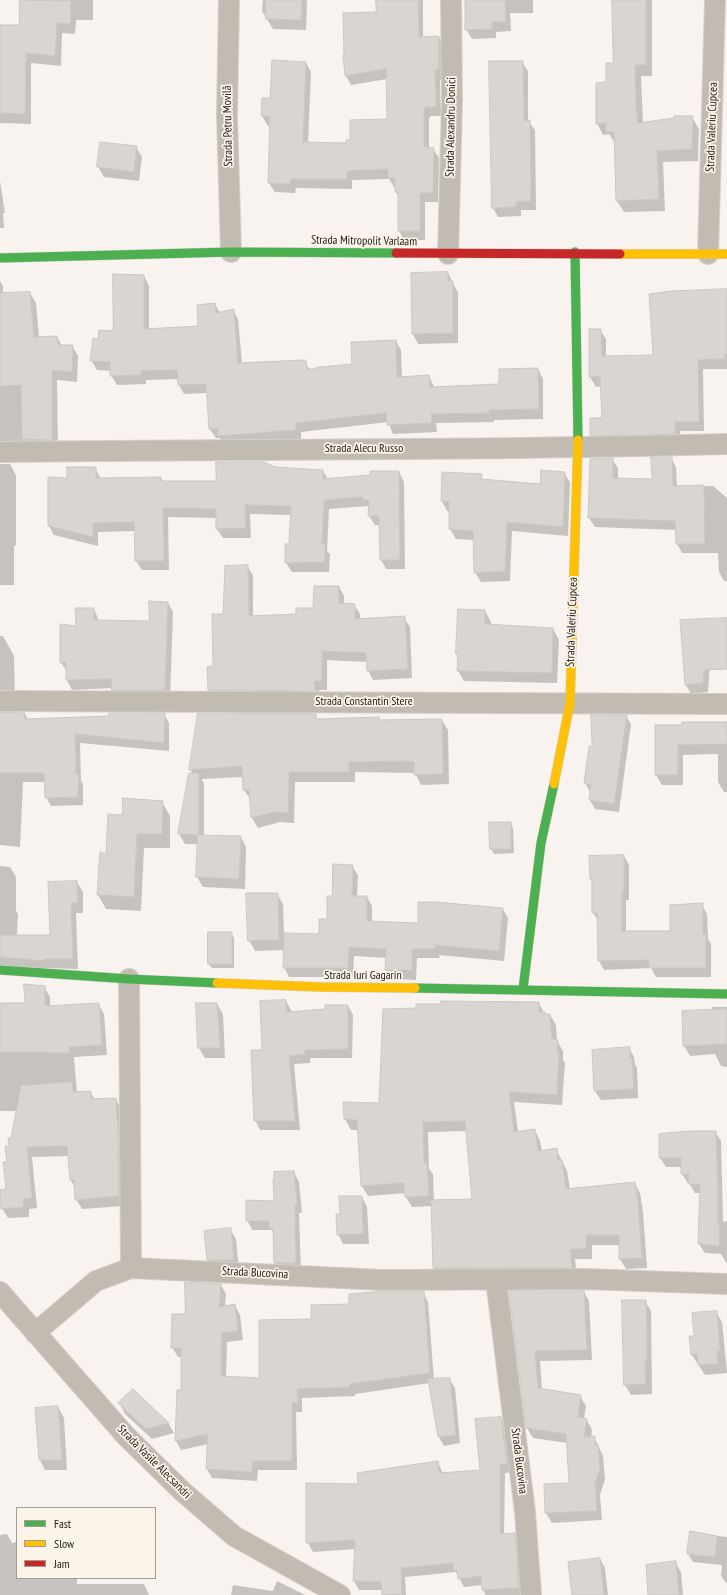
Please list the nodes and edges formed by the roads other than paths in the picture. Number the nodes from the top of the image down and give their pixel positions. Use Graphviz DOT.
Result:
graph roads {
  1 [pos="229,0"];
  2 [pos="451,0"];
  3 [pos="715,0"];
  4 [pos="721,26"];
  5 [pos="231,252"];
  6 [pos="575,252"];
  7 [pos="448,254"];
  8 [pos="718,254"];
  9 [pos="0,258"];
  10 [pos="727,444"];
  11 [pos="578,448"];
  12 [pos="0,452"];
  13 [pos="0,702"];
  14 [pos="570,703"];
  15 [pos="727,704"];
  16 [pos="0,970"];
  17 [pos="129,979"];
  18 [pos="523,988"];
  19 [pos="727,994"];
  20 [pos="131,1268"];
  21 [pos="496,1280"];
  22 [pos="727,1284"];
  23 [pos="0,1292"];
  24 [pos="35,1333"];
  25 [pos="340,1595"];
  26 [pos="531,1595"];
  1 -- 5 [label="street, Strada Petru Movilă"];
  2 -- 7 [label="street, Strada Alexandru Donici"];
  3 -- 4 [label="street, Strada Valeriu Cupcea"];
  4 -- 8 [label="street, Strada Valeriu Cupcea"];
  5 -- 7 [label="street, Strada Mitropolit Varlaam"];
  5 -- 9 [label="street, Strada Mitropolit Varlaam"];
  6 -- 7 [label="street, Strada Mitropolit Varlaam"];
  6 -- 8 [label="street, Strada Mitropolit Varlaam"];
  6 -- 11 [label="street, Strada Valeriu Cupcea"];
  10 -- 11 [label="street, Strada Alecu Russo"];
  11 -- 12 [label="street, Strada Alecu Russo"];
  11 -- 14 [label="street, Strada Valeriu Cupcea"];
  13 -- 14 [label="street, Strada Constantin Stere"];
  14 -- 15 [label="street, Strada Constantin Stere"];
  14 -- 18 [label="street, Strada Valeriu Cupcea"];
  16 -- 17 [label="street, Strada Iuri Gagarin"];
  17 -- 18 [label="street, Strada Iuri Gagarin"];
  17 -- 20 [label="street"];
  18 -- 19 [label="street, Strada Iuri Gagarin"];
  20 -- 21 [label="street, Strada Bucovina"];
  20 -- 24 [label="street, Strada Bucovina"];
  21 -- 22 [label="street, Strada Bucovina"];
  21 -- 26 [label="street, Strada Bucovina"];
  23 -- 24 [label="street, Strada Vasile Alecsandri"];
  24 -- 25 [label="street, Strada Vasile Alecsandri"];
}
